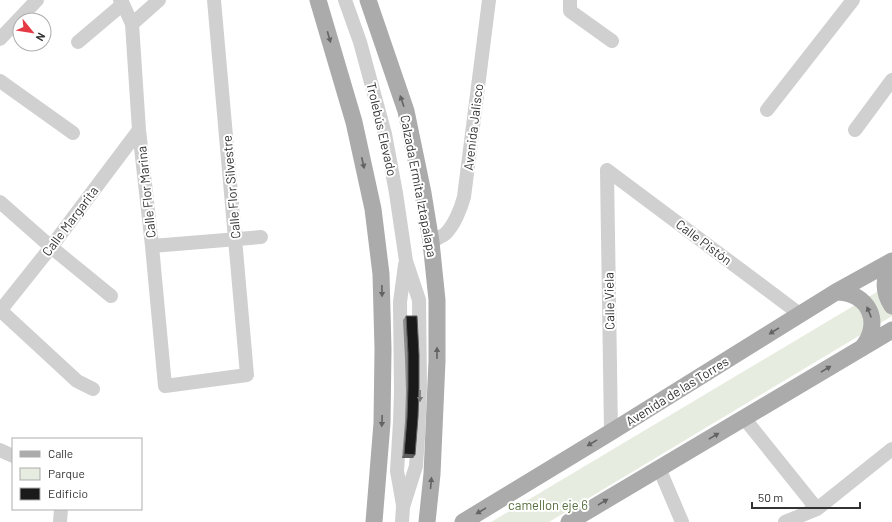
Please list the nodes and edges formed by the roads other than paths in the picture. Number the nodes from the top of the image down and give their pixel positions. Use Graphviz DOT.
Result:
graph roads {
  1 [pos="37,0"];
  2 [pos="159,0"];
  3 [pos="214,0"];
  4 [pos="318,0"];
  5 [pos="345,0"];
  6 [pos="368,0"];
  7 [pos="489,0"];
  8 [pos="570,0"];
  9 [pos="852,0"];
  10 [pos="122,2"];
  11 [pos="132,24"];
  12 [pos="0,39"];
  13 [pos="612,41"];
  14 [pos="78,42"];
  15 [pos="892,80"];
  16 [pos="0,81"];
  17 [pos="767,110"];
  18 [pos="139,130"];
  19 [pos="855,130"];
  20 [pos="73,133"];
  21 [pos="607,170"];
  22 [pos="0,202"];
  23 [pos="261,237"];
  24 [pos="236,239"];
  25 [pos="431,242"];
  26 [pos="152,246"];
  27 [pos="51,247"];
  28 [pos="406,261"];
  29 [pos="892,262"];
  30 [pos="836,292"];
  31 [pos="110,296"];
  32 [pos="892,306"];
  33 [pos="0,311"];
  34 [pos="801,315"];
  35 [pos="892,330"];
  36 [pos="862,348"];
  37 [pos="165,386"];
  38 [pos="93,389"];
  39 [pos="744,418"];
  40 [pos="612,432"];
  41 [pos="892,449"];
  42 [pos="0,450"];
  43 [pos="12,456"];
  44 [pos="659,468"];
  45 [pos="403,507"];
  46 [pos="817,509"];
  47 [pos="61,510"];
  48 [pos="60,522"];
  49 [pos="374,522"];
  50 [pos="402,522"];
  51 [pos="427,522"];
  52 [pos="464,522"];
  53 [pos="569,522"];
  54 [pos="682,522"];
  55 [pos="785,522"];
  1 -- 12 [label="street"];
  2 -- 11 [label="street"];
  3 -- 24 [label="street, Calle Flor Silvestre"];
  4 -- 49 [label="main road, one-way"];
  5 -- 28 [label="street, Trolebús Elevado"];
  25 -- 6 [label="main road, Calzada Ermita Iztapalapa, one-way"];
  7 -- 25 [label="street, Avenida Jalisco"];
  8 -- 13 [label="street"];
  9 -- 17 [label="street"];
  10 -- 11 [label="street, Calle Flor Marina"];
  10 -- 14 [label="street"];
  11 -- 18 [label="street, Calle Flor Marina"];
  15 -- 19 [label="street"];
  16 -- 20 [label="street"];
  18 -- 26 [label="street, Calle Flor Marina"];
  18 -- 27 [label="street, Calle Margarita"];
  21 -- 34 [label="street, Calle Pistón"];
  21 -- 40 [label="street, Calle Viela"];
  22 -- 27 [label="street"];
  23 -- 24 [label="street"];
  24 -- 26 [label="street"];
  24 -- 37 [label="street, Calle Flor Silvestre"];
  51 -- 25 [label="main road, Calzada Ermita Iztapalapa, one-way"];
  26 -- 37 [label="street, Calle Flor Marina"];
  27 -- 31 [label="street"];
  27 -- 33 [label="street, Calle Margarita"];
  28 -- 45 [label="street, Trolebús Elevado"];
  28 -- 45 [label="street, Trolebús Elevado, one-way"];
  29 -- 30 [label="main road, Avenida de las Torres"];
  29 -- 32 [label="main road"];
  30 -- 34 [label="main road, Avenida de las Torres"];
  36 -- 30 [label="main road, one-way"];
  33 -- 38 [label="street"];
  34 -- 40 [label="main road, Avenida de las Torres, one-way"];
  35 -- 36 [label="main road"];
  39 -- 36 [label="main road, one-way"];
  44 -- 39 [label="main road, one-way"];
  39 -- 46 [label="street"];
  40 -- 52 [label="main road, Avenida de las Torres, one-way"];
  41 -- 46 [label="street"];
  42 -- 43 [label="street"];
  53 -- 44 [label="main road, one-way"];
  44 -- 54 [label="street"];
  45 -- 50 [label="street, Trolebús Elevado"];
  46 -- 55 [label="street"];
  47 -- 48 [label="street"];
}
